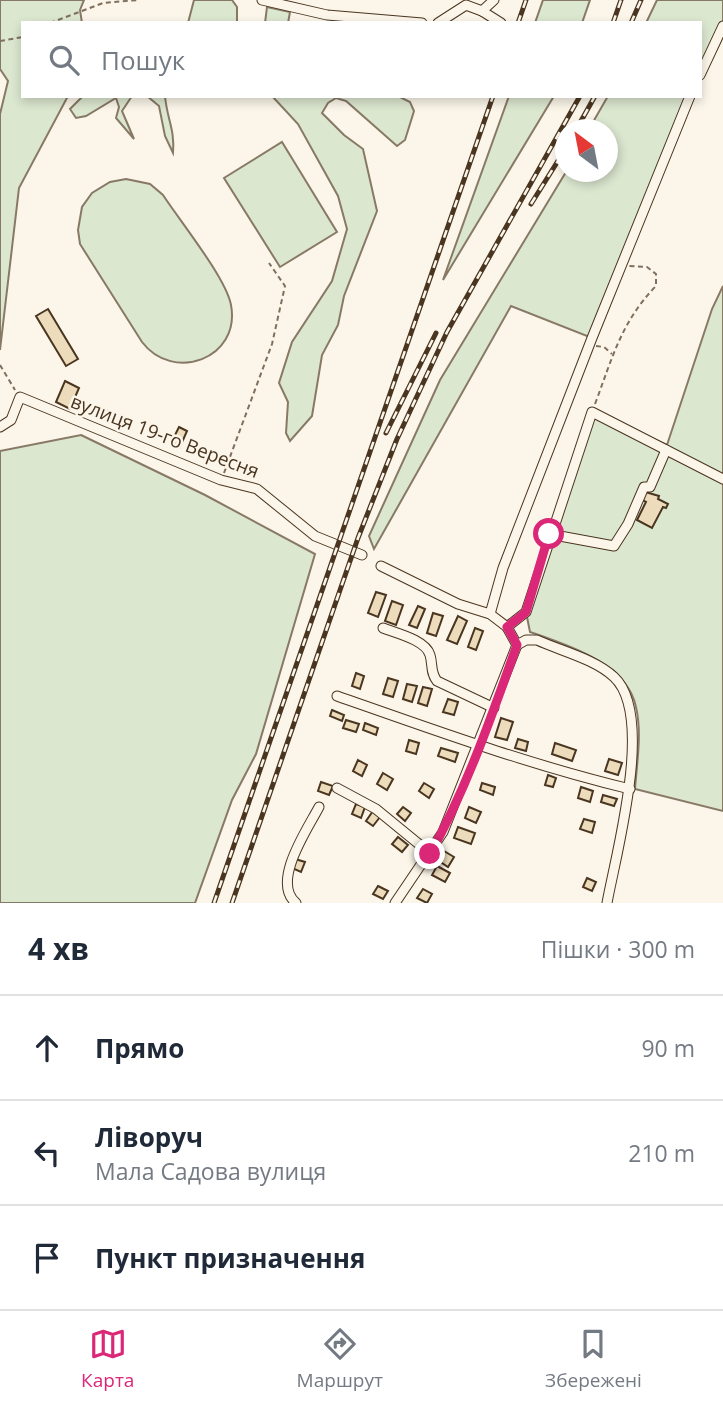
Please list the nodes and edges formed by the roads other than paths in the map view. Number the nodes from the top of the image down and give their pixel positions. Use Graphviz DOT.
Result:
graph roads {
  1 [pos="262,0"];
  2 [pos="495,0"];
  3 [pos="464,2"];
  4 [pos="482,10"];
  5 [pos="398,21"];
  6 [pos="440,21"];
  7 [pos="498,21"];
  8 [pos="723,26"];
  9 [pos="702,71"];
  10 [pos="689,98"];
  11 [pos="0,427"];
  12 [pos="666,450"];
  13 [pos="723,479"];
  14 [pos="549,534"];
  15 [pos="362,555"];
  16 [pos="381,566"];
  17 [pos="491,614"];
  18 [pos="507,627"];
  19 [pos="383,628"];
  20 [pos="517,645"];
  21 [pos="337,696"];
  22 [pos="494,708"];
  23 [pos="479,746"];
  24 [pos="337,788"];
  25 [pos="630,789"];
  26 [pos="319,807"];
  27 [pos="430,854"];
  28 [pos="296,903"];
  29 [pos="395,903"];
  30 [pos="607,903"];
  1 -- 5 [label="street"];
  2 -- 4 [label="street"];
  3 -- 4 [label="street"];
  3 -- 6 [label="street"];
  4 -- 7 [label="street"];
  8 -- 9 [label="street"];
  10 -- 17 [label="street"];
  11 -- 15 [label="street, вулиця 19-го Вересня"];
  12 -- 13 [label="street"];
  12 -- 14 [label="street"];
  12 -- 14 [label="street"];
  14 -- 18 [label="street"];
  16 -- 17 [label="street"];
  17 -- 18 [label="street"];
  18 -- 20 [label="street"];
  19 -- 22 [label="street"];
  20 -- 22 [label="street"];
  20 -- 25 [label="street"];
  21 -- 23 [label="street"];
  22 -- 23 [label="street"];
  23 -- 25 [label="street"];
  23 -- 27 [label="street"];
  24 -- 27 [label="street"];
  25 -- 30 [label="street"];
  26 -- 28 [label="street"];
  27 -- 29 [label="street"];
}
